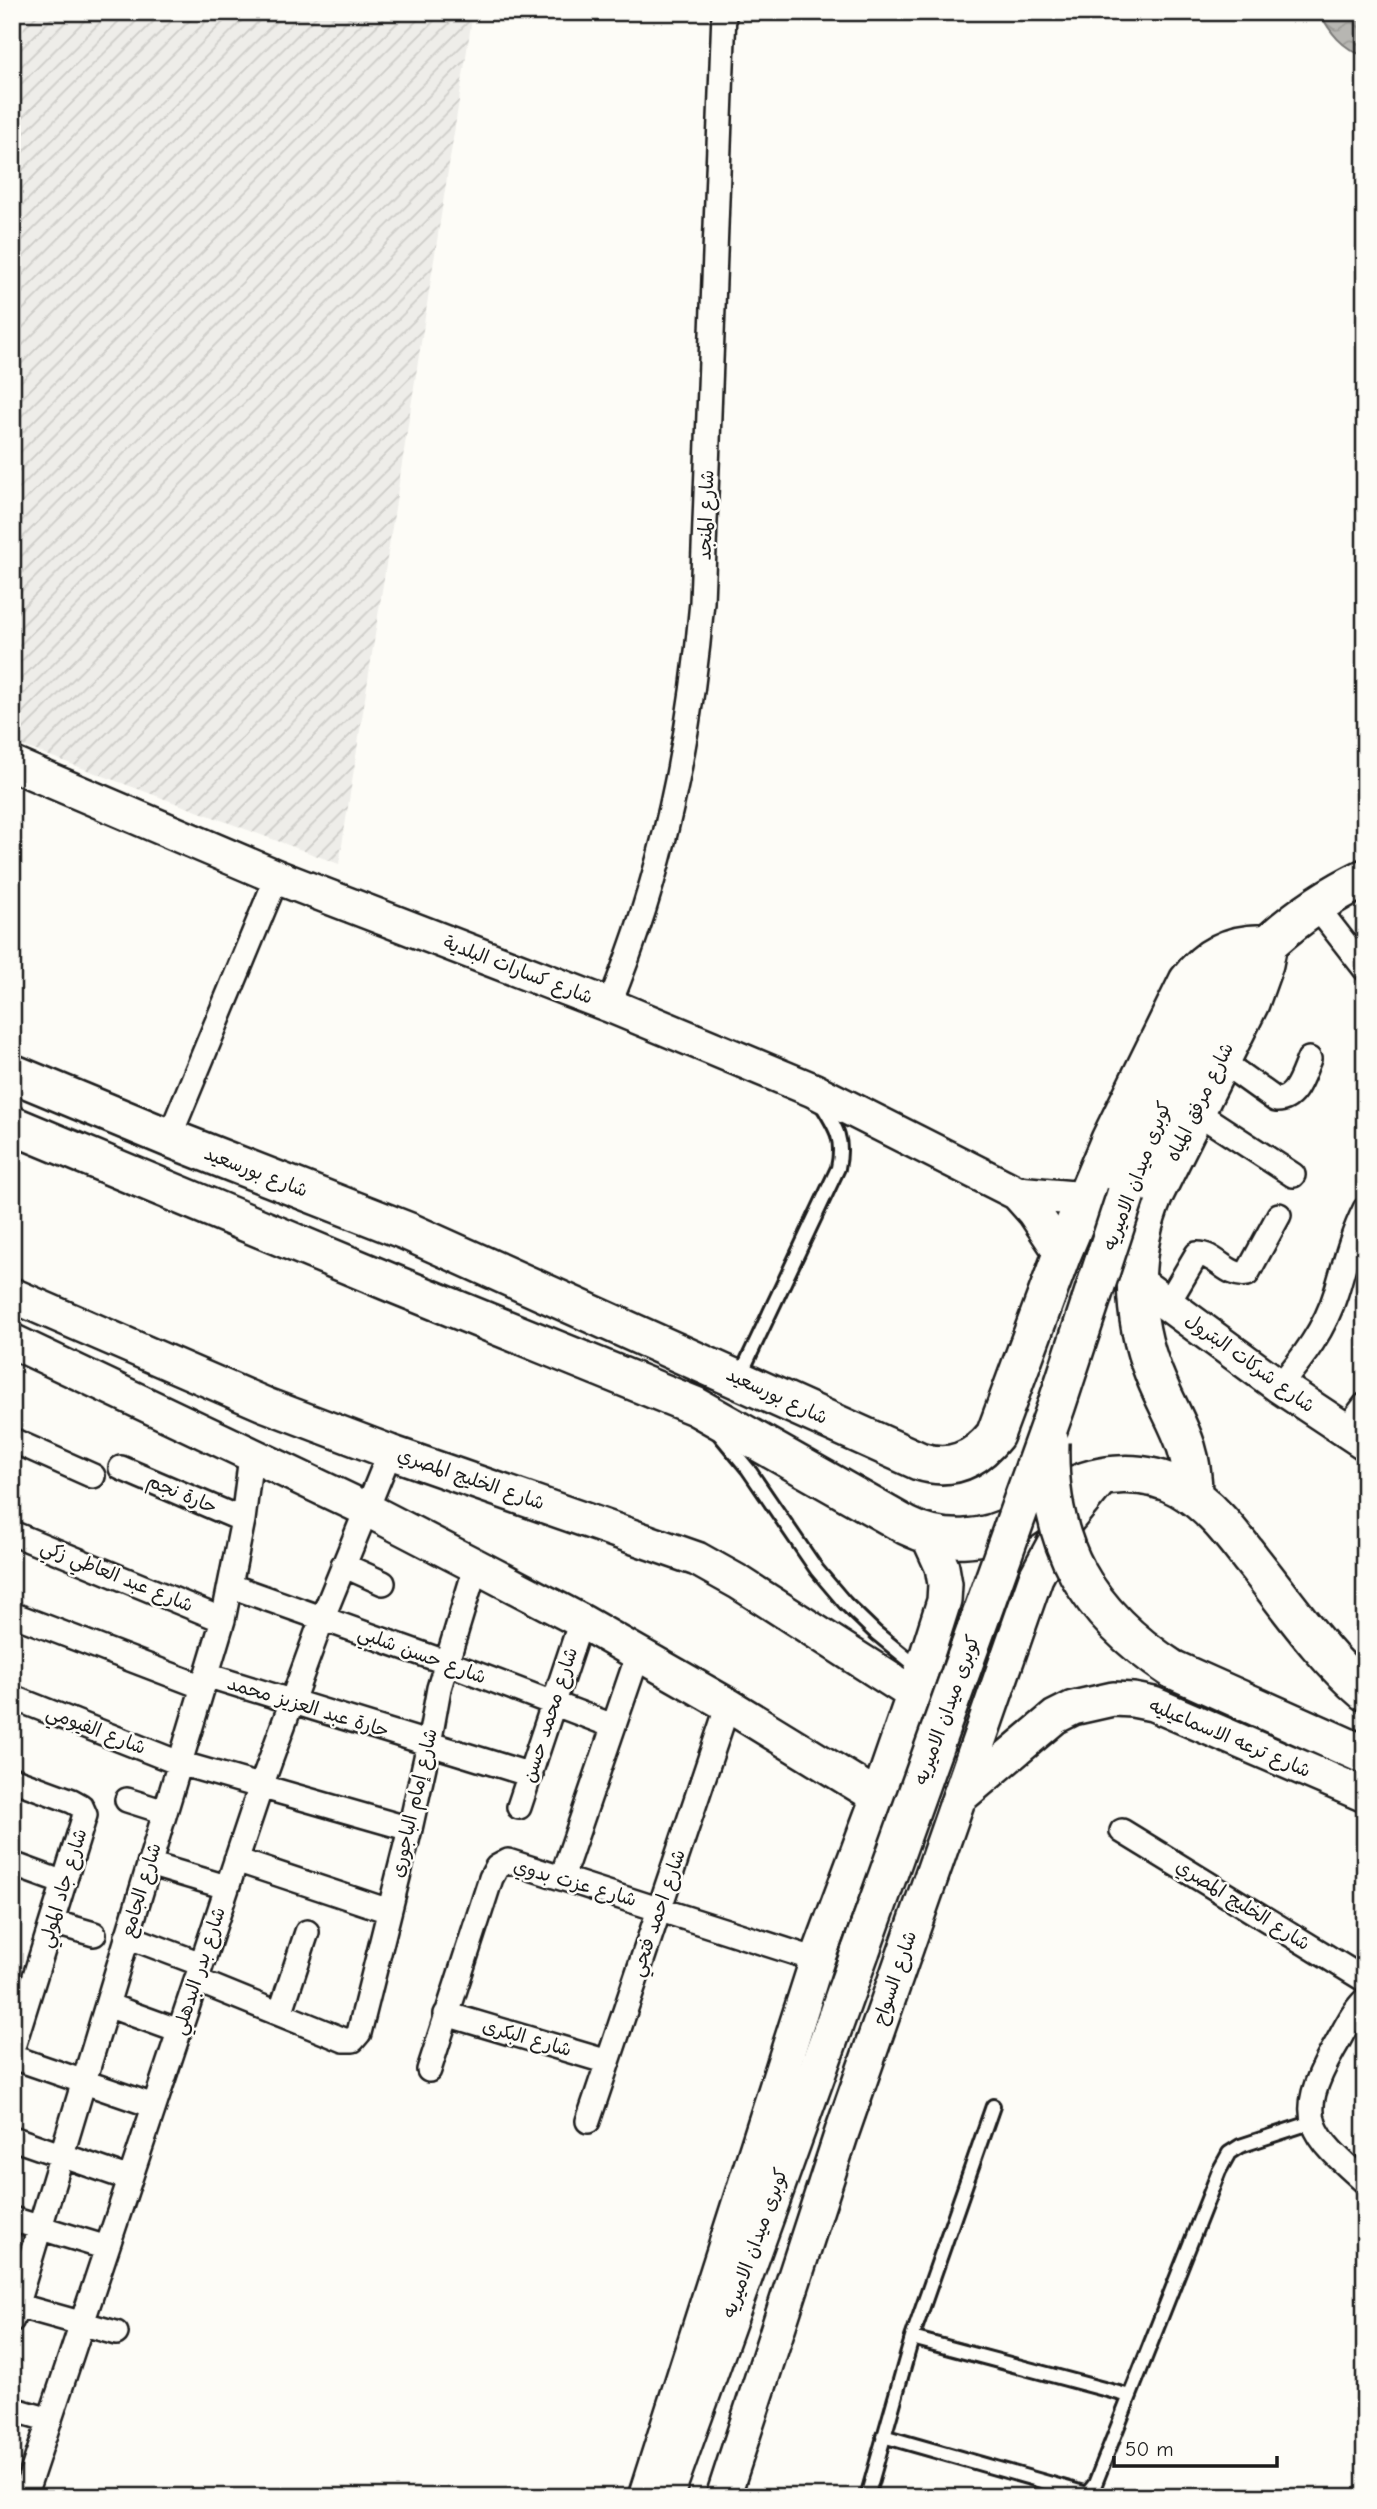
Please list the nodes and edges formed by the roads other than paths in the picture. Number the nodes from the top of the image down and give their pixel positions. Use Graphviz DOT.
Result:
graph roads {
  1 [pos="724,12"];
  2 [pos="12,764"];
  3 [pos="277,877"];
  4 [pos="1365,878"];
  5 [pos="1316,906"];
  6 [pos="1268,944"];
  7 [pos="1365,969"];
  8 [pos="609,1005"];
  9 [pos="1309,1059"];
  10 [pos="1220,1060"];
  11 [pos="12,1073"];
  12 [pos="813,1090"];
  13 [pos="1195,1111"];
  14 [pos="12,1125"];
  15 [pos="169,1138"];
  16 [pos="1293,1175"];
  17 [pos="1017,1193"];
  18 [pos="1085,1199"];
  19 [pos="1365,1209"];
  20 [pos="1279,1215"];
  21 [pos="407,1231"];
  22 [pos="1062,1254"];
  23 [pos="471,1258"];
  24 [pos="1136,1281"];
  25 [pos="394,1284"];
  26 [pos="13,1297"];
  27 [pos="1168,1303"];
  28 [pos="459,1310"];
  29 [pos="12,1341"];
  30 [pos="739,1378"];
  31 [pos="1279,1386"];
  32 [pos="695,1406"];
  33 [pos="1056,1406"];
  34 [pos="1359,1426"];
  35 [pos="12,1440"];
  36 [pos="390,1451"];
  37 [pos="251,1456"];
  38 [pos="121,1468"];
  39 [pos="93,1476"];
  40 [pos="1104,1477"];
  41 [pos="1192,1495"];
  42 [pos="366,1509"];
  43 [pos="243,1520"];
  44 [pos="12,1533"];
  45 [pos="928,1536"];
  46 [pos="343,1565"];
  47 [pos="476,1566"];
  48 [pos="383,1583"];
  49 [pos="231,1586"];
  50 [pos="943,1601"];
  51 [pos="12,1614"];
  52 [pos="322,1619"];
  53 [pos="222,1620"];
  54 [pos="581,1621"];
  55 [pos="1013,1642"];
  56 [pos="638,1655"];
  57 [pos="446,1662"];
  58 [pos="204,1681"];
  59 [pos="918,1681"];
  60 [pos="1357,1682"];
  61 [pos="12,1698"];
  62 [pos="292,1701"];
  63 [pos="554,1704"];
  64 [pos="728,1705"];
  65 [pos="613,1726"];
  66 [pos="429,1744"];
  67 [pos="1365,1755"];
  68 [pos="179,1763"];
  69 [pos="531,1775"];
  70 [pos="12,1779"];
  71 [pos="261,1786"];
  72 [pos="1365,1796"];
  73 [pos="878,1797"];
  74 [pos="127,1800"];
  75 [pos="958,1800"];
  76 [pos="519,1807"];
  77 [pos="165,1812"];
  78 [pos="410,1829"];
  79 [pos="1122,1831"];
  80 [pos="236,1860"];
  81 [pos="12,1864"];
  82 [pos="149,1864"];
  83 [pos="562,1877"];
  84 [pos="64,1883"];
  85 [pos="226,1887"];
  86 [pos="659,1908"];
  87 [pos="389,1911"];
  88 [pos="52,1922"];
  89 [pos="307,1932"];
  90 [pos="94,1934"];
  91 [pos="127,1936"];
  92 [pos="817,1960"];
  93 [pos="198,1972"];
  94 [pos="1365,1980"];
  95 [pos="1365,2000"];
  96 [pos="107,2005"];
  97 [pos="280,2014"];
  98 [pos="446,2014"];
  99 [pos="179,2031"];
  100 [pos="12,2050"];
  101 [pos="12,2057"];
  102 [pos="608,2062"];
  103 [pos="429,2070"];
  104 [pos="83,2082"];
  105 [pos="154,2106"];
  106 [pos="993,2106"];
  107 [pos="588,2121"];
  108 [pos="1313,2122"];
  109 [pos="12,2138"];
  110 [pos="62,2155"];
  111 [pos="130,2179"];
  112 [pos="1365,2182"];
  113 [pos="12,2219"];
  114 [pos="40,2228"];
  115 [pos="107,2248"];
  116 [pos="14,2310"];
  117 [pos="81,2323"];
  118 [pos="116,2333"];
  119 [pos="912,2338"];
  120 [pos="1130,2396"];
  121 [pos="12,2409"];
  122 [pos="50,2420"];
  123 [pos="883,2436"];
  124 [pos="1084,2495"];
  125 [pos="24,2497"];
  126 [pos="645,2497"];
  127 [pos="664,2497"];
  128 [pos="723,2497"];
  129 [pos="867,2497"];
  1 -- 8 [label="street, شارع المنجد"];
  2 -- 3 [label="main road, شارع كسارات البلدية"];
  3 -- 8 [label="main road, شارع كسارات البلدية"];
  3 -- 15 [label="street"];
  4 -- 5 [label="main road"];
  5 -- 6 [label="main road"];
  5 -- 7 [label="street"];
  6 -- 10 [label="main road, شارع مرفق المياه"];
  6 -- 18 [label="main road, شارع بورسعيد"];
  6 -- 33 [label="main road, كوبرى ميدان الاميريه, bridge"];
  8 -- 12 [label="main road, شارع كسارات البلدية"];
  9 -- 10 [label="street"];
  10 -- 13 [label="main road, شارع مرفق المياه"];
  11 -- 15 [label="main road, شارع بورسعيد"];
  12 -- 17 [label="main road, شارع كسارات البلدية"];
  12 -- 30 [label="lane"];
  13 -- 16 [label="street"];
  13 -- 24 [label="main road, شارع مرفق المياه"];
  14 -- 25 [label="main road"];
  15 -- 21 [label="main road, شارع بورسعيد"];
  17 -- 18 [label="main road, شارع كسارات البلدية"];
  17 -- 22 [label="main road, شارع كسارات البلدية"];
  18 -- 22 [label="main road, شارع بورسعيد"];
  19 -- 31 [label="street"];
  20 -- 27 [label="street"];
  21 -- 23 [label="main road, شارع بورسعيد"];
  21 -- 25 [label="main road"];
  22 -- 30 [label="main road, شارع بورسعيد"];
  23 -- 28 [label="main road"];
  23 -- 30 [label="main road, شارع بورسعيد"];
  24 -- 27 [label="main road, شارع شركات البترول"];
  24 -- 41 [label="main road, شارع مرفق المياه"];
  25 -- 28 [label="main road"];
  26 -- 36 [label="main road, شارع الخليج المصري"];
  27 -- 31 [label="main road, شارع شركات البترول"];
  28 -- 32 [label="main road"];
  29 -- 37 [label="main road"];
  31 -- 34 [label="main road, شارع شركات البترول"];
  32 -- 45 [label="main road"];
  32 -- 59 [label="lane"];
  33 -- 67 [label="main road, bridge"];
  33 -- 127 [label="main road, كوبرى ميدان الاميريه, bridge"];
  35 -- 39 [label="street"];
  36 -- 42 [label="street, شارع بدر البدهلي"];
  36 -- 59 [label="main road, شارع الخليج المصري"];
  37 -- 42 [label="main road"];
  37 -- 43 [label="street, شارع الجامع"];
  38 -- 43 [label="street, حارة نجم"];
  40 -- 41 [label="main road"];
  40 -- 45 [label="main road"];
  40 -- 55 [label="main road, شارع السواح"];
  41 -- 60 [label="main road"];
  42 -- 46 [label="street, شارع بدر البدهلي"];
  42 -- 47 [label="main road"];
  43 -- 49 [label="street, شارع الجامع"];
  44 -- 53 [label="street, شارع عبد العاطي زكي"];
  45 -- 50 [label="main road"];
  46 -- 48 [label="street"];
  46 -- 52 [label="street, شارع بدر البدهلي"];
  47 -- 54 [label="main road"];
  47 -- 57 [label="street, شارع إمام الباجورى"];
  49 -- 52 [label="street, شارع حسن شلبي"];
  49 -- 53 [label="street, شارع الجامع"];
  50 -- 55 [label="main road"];
  50 -- 59 [label="main road"];
  51 -- 58 [label="street, حارة عبد العزيز محمد"];
  52 -- 57 [label="street, شارع حسن شلبي"];
  52 -- 62 [label="street, شارع بدر البدهلي"];
  53 -- 58 [label="street, شارع الجامع"];
  54 -- 56 [label="main road"];
  54 -- 63 [label="street, شارع محمد حسن"];
  55 -- 75 [label="main road, شارع السواح"];
  56 -- 64 [label="main road"];
  56 -- 65 [label="street"];
  57 -- 63 [label="street, شارع حسن شلبي"];
  57 -- 66 [label="street, شارع إمام الباجورى"];
  58 -- 62 [label="street, حارة عبد العزيز محمد"];
  58 -- 68 [label="street, شارع الجامع"];
  59 -- 73 [label="main road"];
  61 -- 68 [label="street, شارع الفيومي"];
  62 -- 66 [label="street, حارة عبد العزيز محمد"];
  62 -- 71 [label="street, شارع بدر البدهلي"];
  63 -- 65 [label="street, شارع حسن شلبي"];
  63 -- 69 [label="street, شارع محمد حسن"];
  64 -- 73 [label="main road"];
  64 -- 86 [label="street, شارع احمد فتحي"];
  65 -- 83 [label="street"];
  66 -- 69 [label="street, حارة عبد العزيز محمد"];
  66 -- 78 [label="street, شارع إمام الباجورى"];
  68 -- 71 [label="street, شارع الفيومي"];
  68 -- 77 [label="street, شارع الجامع"];
  69 -- 76 [label="street, شارع محمد حسن"];
  70 -- 84 [label="street, شارع جاد المولي"];
  71 -- 78 [label="street, شارع الفيومي"];
  71 -- 80 [label="street, شارع بدر البدهلي"];
  72 -- 75 [label="main road, شارع ترعه الاسماعيليه"];
  73 -- 92 [label="main road"];
  74 -- 77 [label="street"];
  75 -- 128 [label="main road, شارع السواح"];
  77 -- 82 [label="street, شارع الجامع"];
  78 -- 87 [label="street, شارع إمام الباجورى"];
  79 -- 94 [label="street, شارع الخليج المصري"];
  80 -- 85 [label="street, شارع بدر البدهلي"];
  80 -- 87 [label="street"];
  81 -- 84 [label="street"];
  82 -- 85 [label="street"];
  82 -- 91 [label="street, شارع الجامع"];
  83 -- 86 [label="street, شارع عزت بدوي"];
  83 -- 98 [label="street, شارع عزت بدوي"];
  84 -- 88 [label="street, شارع جاد المولي"];
  85 -- 93 [label="street, شارع بدر البدهلي"];
  86 -- 92 [label="street, شارع عزت بدوي"];
  86 -- 102 [label="street, شارع احمد فتحي"];
  87 -- 97 [label="street, شارع إمام الباجورى"];
  88 -- 90 [label="street"];
  88 -- 100 [label="street, شارع جاد المولي"];
  89 -- 97 [label="street"];
  91 -- 93 [label="street"];
  91 -- 96 [label="street, شارع الجامع"];
  92 -- 126 [label="main road"];
  93 -- 97 [label="street"];
  93 -- 99 [label="street, شارع بدر البدهلي"];
  95 -- 108 [label="street"];
  96 -- 99 [label="street"];
  96 -- 104 [label="street, شارع الجامع"];
  98 -- 102 [label="street, شارع البكرى"];
  98 -- 103 [label="street, شارع عزت بدوي"];
  99 -- 105 [label="street, شارع بدر البدهلي"];
  101 -- 104 [label="street"];
  102 -- 107 [label="street, شارع احمد فتحي"];
  104 -- 105 [label="street"];
  104 -- 110 [label="street, شارع الجامع"];
  105 -- 111 [label="street, شارع بدر البدهلي"];
  106 -- 119 [label="lane"];
  108 -- 112 [label="street"];
  108 -- 120 [label="lane"];
  109 -- 110 [label="street"];
  110 -- 111 [label="street"];
  110 -- 114 [label="street, شارع الجامع"];
  111 -- 115 [label="street, شارع بدر البدهلي"];
  113 -- 114 [label="street"];
  114 -- 115 [label="street"];
  114 -- 116 [label="street, شارع الجامع"];
  115 -- 117 [label="street, شارع بدر البدهلي"];
  116 -- 117 [label="street"];
  117 -- 118 [label="street"];
  117 -- 122 [label="street, شارع بدر البدهلي"];
  119 -- 120 [label="lane"];
  119 -- 123 [label="lane"];
  120 -- 124 [label="lane"];
  121 -- 122 [label="street"];
  122 -- 125 [label="street, شارع بدر البدهلي"];
  123 -- 124 [label="lane"];
  123 -- 129 [label="lane"];
}
